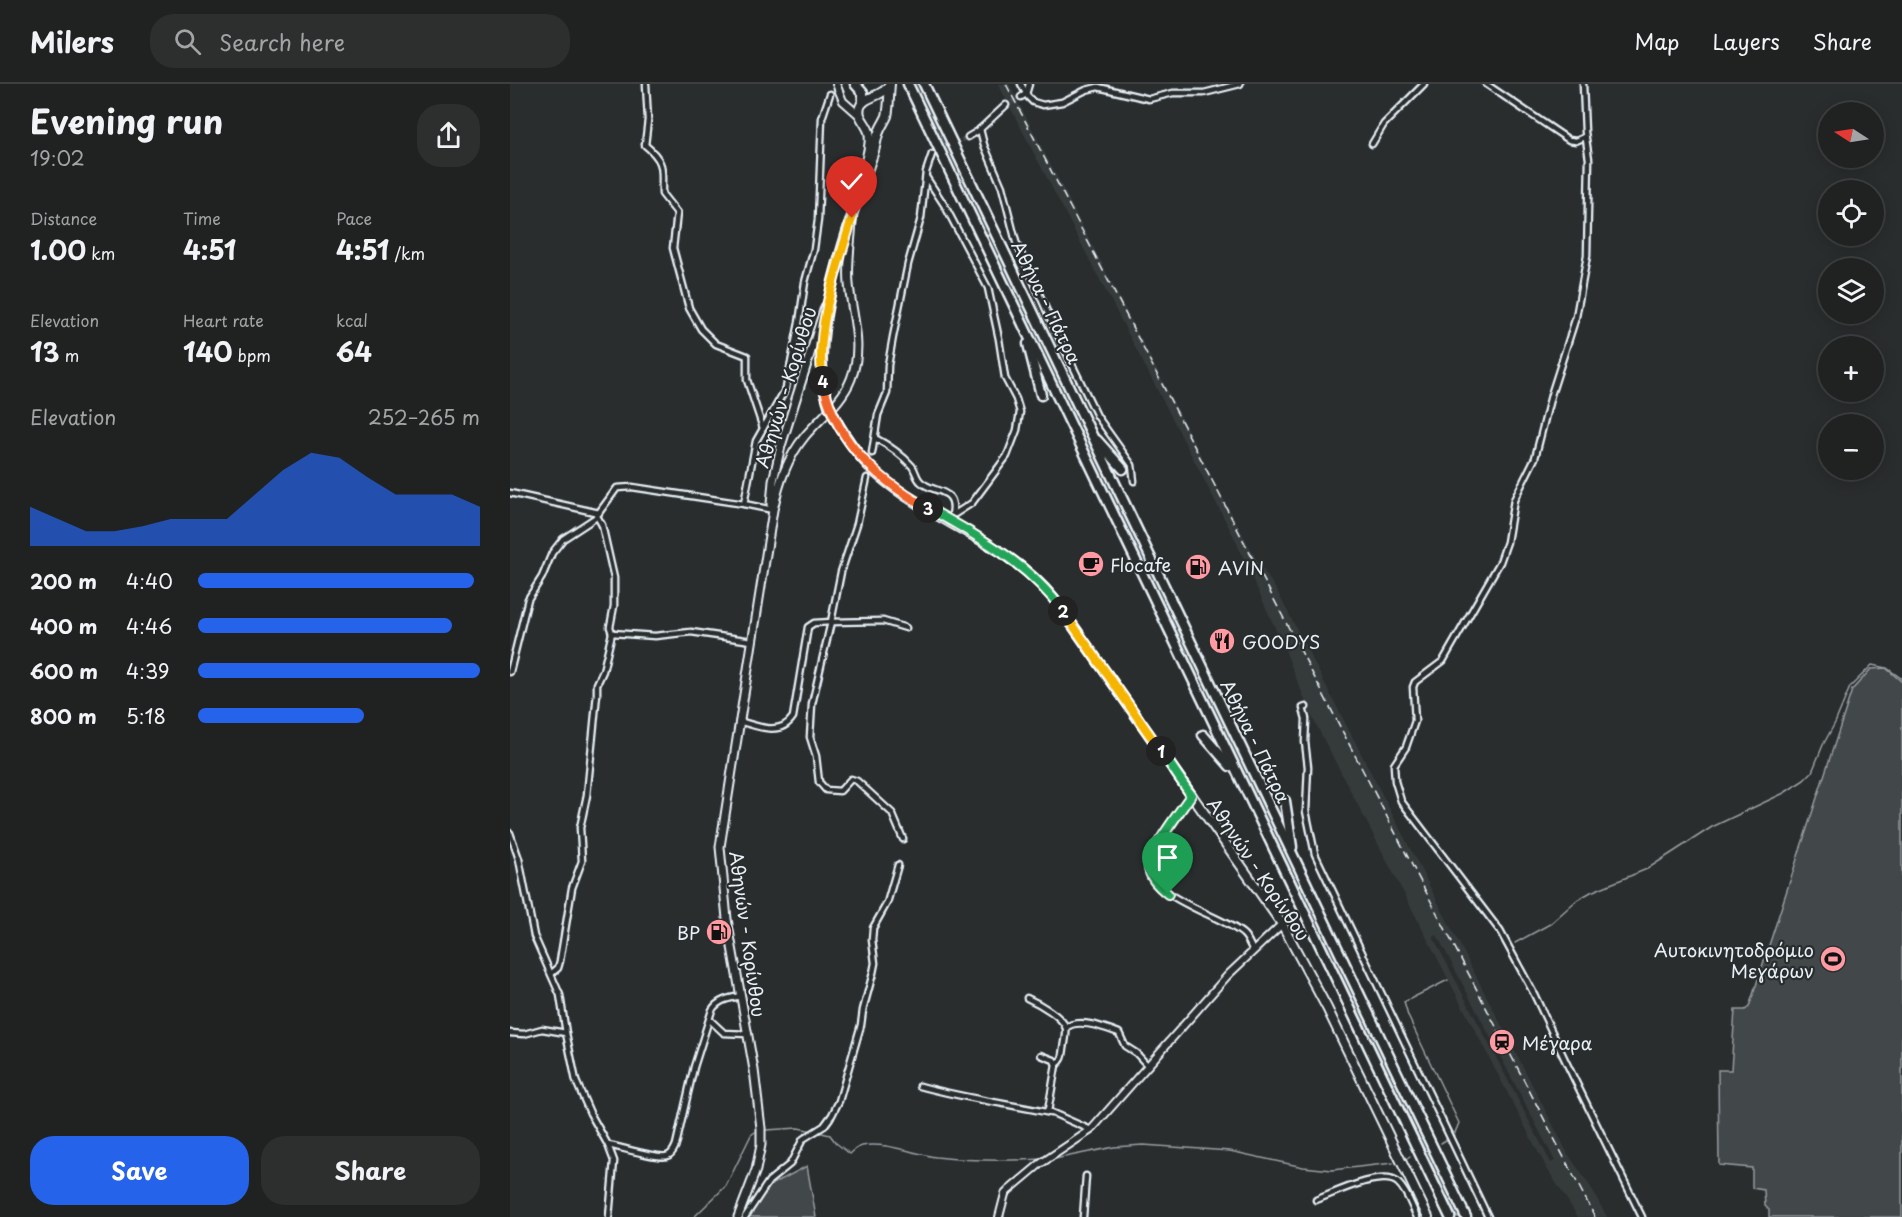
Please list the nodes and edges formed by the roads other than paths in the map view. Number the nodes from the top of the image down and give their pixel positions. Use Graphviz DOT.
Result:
graph roads {
  1 [pos="646,84"];
  2 [pos="836,84"];
  3 [pos="855,84"];
  4 [pos="890,84"];
  5 [pos="908,84"];
  6 [pos="924,84"];
  7 [pos="1021,84"];
  8 [pos="1029,84"];
  9 [pos="1240,84"];
  10 [pos="1424,84"];
  11 [pos="1486,84"];
  12 [pos="1583,84"];
  13 [pos="830,94"];
  14 [pos="1026,94"];
  15 [pos="873,97"];
  16 [pos="1021,98"];
  17 [pos="863,103"];
  18 [pos="846,104"];
  19 [pos="1006,105"];
  20 [pos="887,107"];
  21 [pos="863,120"];
  22 [pos="883,123"];
  23 [pos="980,129"];
  24 [pos="968,137"];
  25 [pos="1585,137"];
  26 [pos="1372,144"];
  27 [pos="932,154"];
  28 [pos="926,177"];
  29 [pos="864,179"];
  30 [pos="852,218"];
  31 [pos="836,273"];
  32 [pos="1022,323"];
  33 [pos="1041,395"];
  34 [pos="762,428"];
  35 [pos="1090,433"];
  36 [pos="875,438"];
  37 [pos="872,453"];
  38 [pos="1123,469"];
  39 [pos="867,478"];
  40 [pos="1134,482"];
  41 [pos="510,493"];
  42 [pos="744,504"];
  43 [pos="772,510"];
  44 [pos="598,514"];
  45 [pos="949,517"];
  46 [pos="831,622"];
  47 [pos="906,628"];
  48 [pos="612,633"];
  49 [pos="752,641"];
  50 [pos="510,672"];
  51 [pos="1306,707"];
  52 [pos="739,721"];
  53 [pos="1203,735"];
  54 [pos="1238,774"];
  55 [pos="1191,795"];
  56 [pos="1285,801"];
  57 [pos="510,833"];
  58 [pos="903,839"];
  59 [pos="1294,857"];
  60 [pos="898,865"];
  61 [pos="1282,924"];
  62 [pos="1253,951"];
  63 [pos="552,973"];
  64 [pos="741,996"];
  65 [pos="1027,998"];
  66 [pos="710,1020"];
  67 [pos="1066,1028"];
  68 [pos="510,1033"];
  69 [pos="566,1033"];
  70 [pos="747,1034"];
  71 [pos="1041,1055"];
  72 [pos="1056,1065"];
  73 [pos="1148,1066"];
  74 [pos="920,1086"];
  75 [pos="1051,1113"];
  76 [pos="1091,1130"];
  77 [pos="608,1145"];
  78 [pos="1086,1176"];
  79 [pos="1317,1200"];
  80 [pos="609,1217"];
  81 [pos="738,1217"];
  82 [pos="745,1217"];
  83 [pos="999,1217"];
  84 [pos="1083,1217"];
  85 [pos="1417,1217"];
  86 [pos="1428,1217"];
  87 [pos="1450,1217"];
  88 [pos="1466,1217"];
  89 [pos="1488,1217"];
  90 [pos="1642,1217"];
  1 -- 34 [label="street"];
  2 -- 18 [label="street"];
  3 -- 17 [label="highway"];
  4 -- 15 [label="main road, Αθηνών - Κορίνθου"];
  4 -- 20 [label="main road, Αθηνών - Κορίνθου"];
  5 -- 32 [label="highway, Αθήνα - Πάτρα"];
  6 -- 35 [label="highway, Αθήνα - Πάτρα"];
  7 -- 14 [label="street"];
  8 -- 14 [label="street"];
  9 -- 14 [label="street"];
  10 -- 26 [label="street"];
  11 -- 25 [label="street"];
  12 -- 25 [label="street"];
  13 -- 34 [label="street"];
  14 -- 16 [label="street"];
  15 -- 17 [label="main road, Αθηνών - Κορίνθου"];
  15 -- 20 [label="main road"];
  17 -- 18 [label="street"];
  17 -- 21 [label="main road, Αθηνών - Κορίνθου"];
  18 -- 21 [label="street"];
  19 -- 23 [label="street"];
  20 -- 22 [label="main road, Αθηνών - Κορίνθου"];
  21 -- 22 [label="main road"];
  21 -- 29 [label="main road, Αθηνών - Κορίνθου"];
  22 -- 29 [label="main road, Αθηνών - Κορίνθου"];
  23 -- 24 [label="street"];
  23 -- 40 [label="street"];
  25 -- 90 [label="street"];
  27 -- 28 [label="street"];
  28 -- 36 [label="street"];
  28 -- 45 [label="street"];
  29 -- 30 [label="main road, Αθηνών - Κορίνθου"];
  30 -- 31 [label="main road, Αθηνών - Κορίνθου"];
  30 -- 43 [label="main road, Αθηνών - Κορίνθου"];
  31 -- 43 [label="main road, Αθηνών - Κορίνθου"];
  31 -- 45 [label="main road, Αθηνών - Κορίνθου, bridge"];
  32 -- 33 [label="highway"];
  32 -- 54 [label="highway, Αθήνα - Πάτρα"];
  34 -- 42 [label="street"];
  35 -- 38 [label="highway"];
  35 -- 59 [label="highway, Αθήνα - Πάτρα"];
  36 -- 37 [label="street"];
  36 -- 45 [label="street"];
  39 -- 46 [label="street"];
  41 -- 44 [label="street"];
  42 -- 43 [label="street"];
  42 -- 44 [label="street"];
  43 -- 49 [label="main road, Αθηνών - Κορίνθου"];
  44 -- 48 [label="street"];
  44 -- 50 [label="street"];
  45 -- 55 [label="main road, Αθηνών - Κορίνθου"];
  46 -- 47 [label="street"];
  46 -- 52 [label="street"];
  46 -- 58 [label="street"];
  48 -- 49 [label="street"];
  48 -- 63 [label="street"];
  49 -- 52 [label="main road, Αθηνών - Κορίνθου"];
  51 -- 89 [label="street"];
  52 -- 64 [label="main road, Αθηνών - Κορίνθου"];
  53 -- 54 [label="highway"];
  54 -- 87 [label="highway, Αθήνα - Πάτρα"];
  55 -- 61 [label="main road, Αθηνών - Κορίνθου"];
  55 -- 62 [label="street"];
  56 -- 59 [label="highway"];
  57 -- 63 [label="street"];
  59 -- 88 [label="highway, Αθήνα - Πάτρα"];
  60 -- 82 [label="street"];
  61 -- 62 [label="street"];
  61 -- 86 [label="main road, Αθηνών - Κορίνθου"];
  62 -- 73 [label="street"];
  63 -- 69 [label="street"];
  64 -- 66 [label="street"];
  64 -- 70 [label="main road, Αθηνών - Κορίνθου"];
  65 -- 67 [label="street"];
  66 -- 70 [label="street"];
  66 -- 77 [label="street"];
  67 -- 72 [label="street"];
  67 -- 73 [label="street"];
  68 -- 69 [label="street"];
  69 -- 77 [label="street"];
  70 -- 81 [label="main road, Αθηνών - Κορίνθου"];
  71 -- 72 [label="street"];
  72 -- 75 [label="street"];
  73 -- 76 [label="street"];
  74 -- 75 [label="street"];
  75 -- 76 [label="street"];
  76 -- 83 [label="street"];
  77 -- 80 [label="street"];
  78 -- 84 [label="street"];
  79 -- 85 [label="street"];
}
